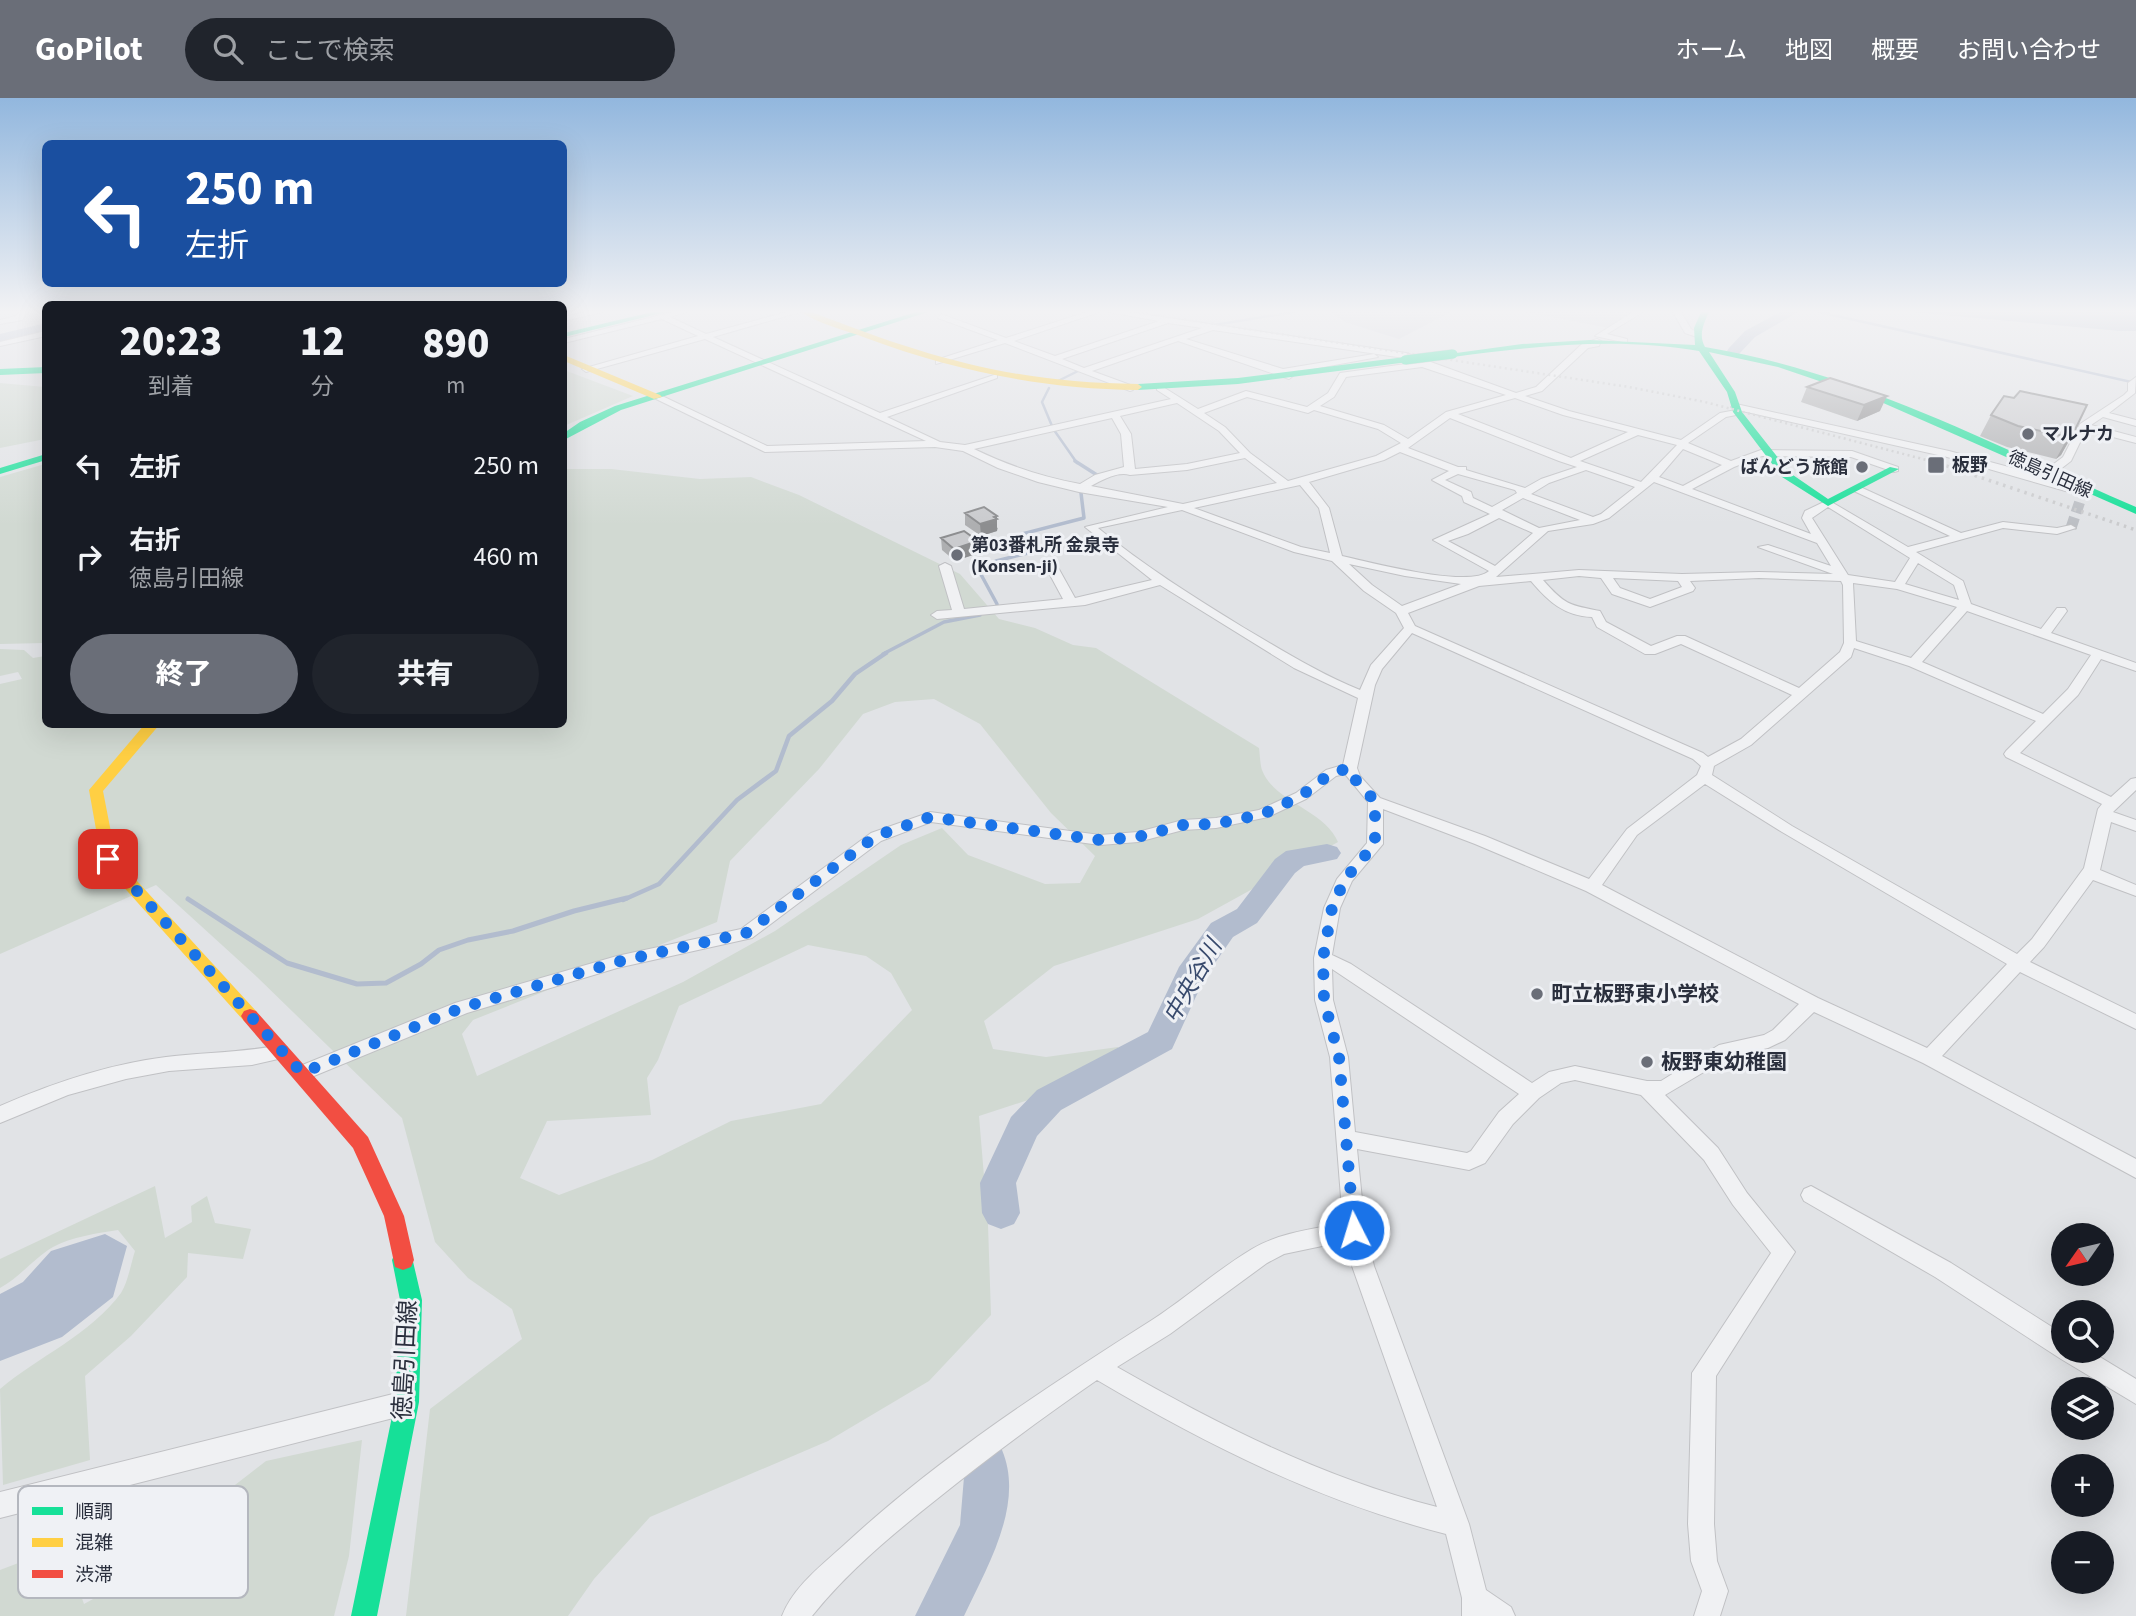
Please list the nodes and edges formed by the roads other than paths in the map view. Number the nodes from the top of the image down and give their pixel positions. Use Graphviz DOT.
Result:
graph roads {
  1 [pos="2134,382"];
  2 [pos="621,383"];
  3 [pos="702,383"];
  4 [pos="808,383"];
  5 [pos="974,383"];
  6 [pos="1040,383"];
  7 [pos="1117,383"];
  8 [pos="1206,383"];
  9 [pos="1338,383"];
  10 [pos="1479,383"];
  11 [pos="1546,383"];
  12 [pos="1725,383"];
  13 [pos="1837,383"];
  14 [pos="1130,388"];
  15 [pos="1160,388"];
  16 [pos="1518,396"];
  17 [pos="657,397"];
  18 [pos="1179,400"];
  19 [pos="1312,407"];
  20 [pos="1737,409"];
  21 [pos="1198,412"];
  22 [pos="1449,414"];
  23 [pos="2104,414"];
  24 [pos="880,415"];
  25 [pos="1115,416"];
  26 [pos="2136,423"];
  27 [pos="2083,426"];
  28 [pos="1636,432"];
  29 [pos="567,435"];
  30 [pos="2136,440"];
  31 [pos="935,444"];
  32 [pos="1684,445"];
  33 [pos="1404,446"];
  34 [pos="965,447"];
  35 [pos="42,449"];
  36 [pos="1768,452"];
  37 [pos="1247,455"];
  38 [pos="42,458"];
  39 [pos="0,459"];
  40 [pos="1571,462"];
  41 [pos="1473,464"];
  42 [pos="1730,465"];
  43 [pos="1586,467"];
  44 [pos="0,469"];
  45 [pos="1130,469"];
  46 [pos="1894,469"];
  47 [pos="1458,471"];
  48 [pos="2045,476"];
  49 [pos="1653,478"];
  50 [pos="1303,481"];
  51 [pos="1286,485"];
  52 [pos="1643,486"];
  53 [pos="1079,489"];
  54 [pos="1857,489"];
  55 [pos="1683,490"];
  56 [pos="1524,494"];
  57 [pos="2114,502"];
  58 [pos="1828,503"];
  59 [pos="1180,506"];
  60 [pos="2136,511"];
  61 [pos="1496,512"];
  62 [pos="1593,521"];
  63 [pos="1770,524"];
  64 [pos="2071,528"];
  65 [pos="1540,532"];
  66 [pos="1961,537"];
  67 [pos="1821,541"];
  68 [pos="1764,547"];
  69 [pos="1911,554"];
  70 [pos="1337,560"];
  71 [pos="1049,562"];
  72 [pos="945,566"];
  73 [pos="1497,571"];
  74 [pos="1604,574"];
  75 [pos="1774,576"];
  76 [pos="1845,576"];
  77 [pos="1534,577"];
  78 [pos="1682,578"];
  79 [pos="1161,581"];
  80 [pos="1479,582"];
  81 [pos="1898,586"];
  82 [pos="1604,601"];
  83 [pos="1071,603"];
  84 [pos="1965,606"];
  85 [pos="1401,611"];
  86 [pos="2061,611"];
  87 [pos="960,613"];
  88 [pos="937,615"];
  89 [pos="1410,628"];
  90 [pos="2044,634"];
  91 [pos="1850,643"];
  92 [pos="2098,654"];
  93 [pos="2119,662"];
  94 [pos="1914,663"];
  95 [pos="2136,667"];
  96 [pos="2108,674"];
  97 [pos="1799,693"];
  98 [pos="1364,696"];
  99 [pos="2046,720"];
  100 [pos="150,728"];
  101 [pos="1350,768"];
  102 [pos="1706,771"];
  103 [pos="2134,786"];
  104 [pos="1375,801"];
  105 [pos="2109,808"];
  106 [pos="2136,826"];
  107 [pos="2090,872"];
  108 [pos="1592,887"];
  109 [pos="2136,891"];
  110 [pos="1323,958"];
  111 [pos="2018,962"];
  112 [pos="1812,1003"];
  113 [pos="2136,1022"];
  114 [pos="281,1052"];
  115 [pos="1930,1058"];
  116 [pos="302,1073"];
  117 [pos="1647,1089"];
  118 [pos="1531,1093"];
  119 [pos="0,1115"];
  120 [pos="1345,1138"];
  121 [pos="2136,1169"];
  122 [pos="1811,1195"];
  123 [pos="1354,1230"];
  124 [pos="2051,1340"];
  125 [pos="2089,1363"];
  126 [pos="1096,1367"];
  127 [pos="2136,1392"];
  128 [pos="408,1402"];
  129 [pos="75,1486"];
  130 [pos="18,1500"];
  131 [pos="0,1505"];
  132 [pos="1455,1524"];
  133 [pos="1475,1607"];
  134 [pos="364,1616"];
  135 [pos="795,1616"];
  136 [pos="1502,1616"];
  137 [pos="1707,1616"];
  1 -- 23 [label="street"];
  2 -- 17 [label="main road"];
  3 -- 17 [label="main road"];
  4 -- 24 [label="street"];
  5 -- 24 [label="street"];
  6 -- 14 [label="main road, 徳島引田線"];
  7 -- 14 [label="street"];
  8 -- 15 [label="main road, 徳島引田線"];
  9 -- 19 [label="street"];
  10 -- 16 [label="street"];
  11 -- 16 [label="street"];
  12 -- 20 [label="main road"];
  13 -- 48 [label="main road, 徳島引田線"];
  14 -- 15 [label="main road, 徳島引田線"];
  15 -- 18 [label="street"];
  16 -- 22 [label="street"];
  16 -- 28 [label="street"];
  17 -- 29 [label="main road"];
  17 -- 31 [label="street"];
  18 -- 21 [label="street"];
  18 -- 25 [label="street"];
  19 -- 21 [label="street"];
  19 -- 33 [label="street"];
  20 -- 32 [label="street"];
  20 -- 36 [label="main road"];
  20 -- 48 [label="street"];
  21 -- 37 [label="street"];
  22 -- 33 [label="street"];
  22 -- 40 [label="street"];
  23 -- 26 [label="street"];
  23 -- 27 [label="street"];
  24 -- 31 [label="street"];
  25 -- 34 [label="street"];
  25 -- 45 [label="street"];
  27 -- 30 [label="street"];
  27 -- 48 [label="street"];
  28 -- 32 [label="street"];
  28 -- 40 [label="street"];
  31 -- 34 [label="street"];
  32 -- 42 [label="street"];
  32 -- 49 [label="street"];
  33 -- 47 [label="street"];
  33 -- 50 [label="street"];
  34 -- 53 [label="street"];
  35 -- 39 [label="main road"];
  36 -- 42 [label="street"];
  36 -- 46 [label="street"];
  36 -- 58 [label="main road"];
  37 -- 45 [label="street"];
  37 -- 51 [label="street"];
  38 -- 44 [label="main road"];
  40 -- 43 [label="street"];
  41 -- 47 [label="street"];
  42 -- 55 [label="street"];
  43 -- 52 [label="street"];
  43 -- 56 [label="street"];
  45 -- 53 [label="street"];
  46 -- 54 [label="main road"];
  47 -- 56 [label="street"];
  47 -- 61 [label="street"];
  48 -- 57 [label="main road, 徳島引田線"];
  48 -- 57 [label="street"];
  49 -- 52 [label="street"];
  49 -- 55 [label="street"];
  50 -- 51 [label="street"];
  50 -- 70 [label="street"];
  51 -- 59 [label="street"];
  52 -- 62 [label="street"];
  53 -- 59 [label="street"];
  54 -- 58 [label="main road"];
  54 -- 66 [label="street"];
  55 -- 63 [label="street"];
  56 -- 61 [label="street"];
  56 -- 62 [label="street"];
  57 -- 60 [label="main road, 徳島引田線"];
  58 -- 67 [label="street"];
  58 -- 69 [label="street"];
  59 -- 70 [label="street"];
  59 -- 79 [label="street"];
  61 -- 65 [label="street"];
  61 -- 73 [label="street"];
  62 -- 65 [label="street"];
  63 -- 67 [label="street"];
  63 -- 68 [label="street"];
  64 -- 66 [label="street"];
  65 -- 73 [label="street"];
  66 -- 69 [label="street"];
  67 -- 76 [label="street"];
  68 -- 75 [label="street"];
  68 -- 76 [label="street"];
  69 -- 81 [label="street"];
  69 -- 84 [label="street"];
  70 -- 80 [label="street"];
  70 -- 85 [label="street"];
  71 -- 83 [label="street"];
  72 -- 87 [label="street"];
  73 -- 80 [label="street"];
  74 -- 77 [label="street"];
  74 -- 78 [label="street"];
  74 -- 82 [label="street"];
  75 -- 76 [label="street"];
  75 -- 78 [label="street"];
  76 -- 81 [label="street"];
  76 -- 91 [label="street"];
  77 -- 80 [label="street"];
  77 -- 82 [label="street"];
  78 -- 82 [label="street"];
  79 -- 83 [label="street"];
  79 -- 98 [label="street"];
  80 -- 85 [label="street"];
  81 -- 84 [label="street"];
  82 -- 97 [label="street"];
  83 -- 87 [label="street"];
  84 -- 90 [label="street"];
  84 -- 94 [label="street"];
  85 -- 89 [label="street"];
  86 -- 90 [label="street"];
  87 -- 88 [label="street"];
  89 -- 98 [label="street"];
  89 -- 102 [label="street"];
  90 -- 92 [label="street"];
  91 -- 94 [label="street"];
  91 -- 97 [label="street"];
  92 -- 93 [label="street"];
  92 -- 99 [label="street"];
  93 -- 95 [label="street"];
  93 -- 96 [label="street"];
  94 -- 99 [label="street"];
  97 -- 102 [label="street"];
  98 -- 101 [label="street"];
  99 -- 105 [label="street"];
  100 -- 114 [label="main road, 徳島引田線"];
  101 -- 104 [label="street"];
  101 -- 116 [label="street"];
  102 -- 108 [label="street"];
  102 -- 111 [label="street"];
  103 -- 105 [label="street"];
  104 -- 108 [label="street"];
  104 -- 110 [label="street"];
  105 -- 106 [label="street"];
  105 -- 107 [label="street"];
  107 -- 109 [label="street"];
  107 -- 111 [label="street"];
  108 -- 112 [label="street"];
  110 -- 118 [label="street"];
  110 -- 120 [label="street"];
  111 -- 113 [label="street"];
  111 -- 115 [label="street"];
  112 -- 115 [label="street"];
  112 -- 117 [label="street"];
  114 -- 116 [label="main road, 徳島引田線"];
  114 -- 119 [label="street"];
  115 -- 121 [label="street"];
  116 -- 128 [label="main road, 徳島引田線"];
  117 -- 118 [label="street"];
  117 -- 137 [label="street"];
  118 -- 120 [label="street"];
  120 -- 123 [label="street"];
  122 -- 124 [label="street"];
  123 -- 126 [label="street"];
  123 -- 132 [label="street"];
  125 -- 127 [label="street"];
  126 -- 132 [label="street"];
  126 -- 135 [label="street"];
  128 -- 129 [label="street"];
  128 -- 134 [label="main road, 徳島引田線"];
  130 -- 131 [label="street"];
  132 -- 133 [label="street"];
  133 -- 136 [label="street"];
}
